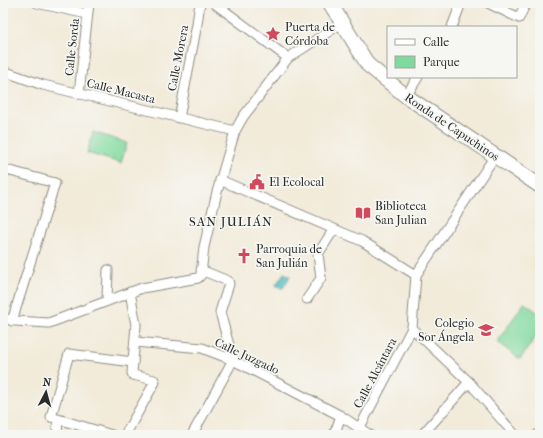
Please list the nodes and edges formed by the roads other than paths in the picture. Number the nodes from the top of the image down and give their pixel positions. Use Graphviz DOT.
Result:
graph roads {
  1 [pos="37,3"];
  2 [pos="88,3"];
  3 [pos="200,3"];
  4 [pos="214,3"];
  5 [pos="330,3"];
  6 [pos="461,3"];
  7 [pos="488,3"];
  8 [pos="526,3"];
  9 [pos="87,14"];
  10 [pos="342,23"];
  11 [pos="452,26"];
  12 [pos="288,58"];
  13 [pos="3,71"];
  14 [pos="417,78"];
  15 [pos="80,94"];
  16 [pos="406,96"];
  17 [pos="179,118"];
  18 [pos="234,131"];
  19 [pos="495,156"];
  20 [pos="3,169"];
  21 [pos="220,180"];
  22 [pos="540,186"];
  23 [pos="334,228"];
  24 [pos="108,270"];
  25 [pos="201,270"];
  26 [pos="416,276"];
  27 [pos="130,292"];
  28 [pos="307,299"];
  29 [pos="107,301"];
  30 [pos="7,319"];
  31 [pos="412,328"];
  32 [pos="135,342"];
  33 [pos="233,360"];
  34 [pos="132,362"];
  35 [pos="470,382"];
  36 [pos="341,416"];
  37 [pos="58,420"];
  38 [pos="359,429"];
  39 [pos="540,433"];
  40 [pos="57,435"];
  41 [pos="112,435"];
  42 [pos="125,435"];
  43 [pos="192,435"];
  44 [pos="334,435"];
  45 [pos="370,435"];
  46 [pos="422,435"];
  47 [pos="515,435"];
  48 [pos="537,435"];
  1 -- 9 [label="street"];
  2 -- 9 [label="street, Calle Sorda"];
  3 -- 17 [label="street, Calle Morera"];
  4 -- 12 [label="street"];
  5 -- 10 [label="main road, Ronda de Capuchinos"];
  6 -- 11 [label="street"];
  7 -- 8 [label="street"];
  9 -- 15 [label="street, Calle Sorda"];
  10 -- 12 [label="street"];
  10 -- 16 [label="main road, Ronda de Capuchinos"];
  12 -- 18 [label="street"];
  13 -- 15 [label="street, Calle Macasta"];
  14 -- 16 [label="street"];
  15 -- 17 [label="street, Calle Macasta"];
  16 -- 19 [label="main road, Ronda de Capuchinos"];
  17 -- 18 [label="street, Calle Macasta"];
  18 -- 21 [label="street"];
  19 -- 22 [label="main road, Ronda de Capuchinos"];
  19 -- 26 [label="street"];
  20 -- 30 [label="street"];
  21 -- 23 [label="street"];
  21 -- 25 [label="street"];
  23 -- 26 [label="street"];
  23 -- 28 [label="street"];
  24 -- 29 [label="street"];
  25 -- 27 [label="street"];
  25 -- 33 [label="street"];
  26 -- 31 [label="street"];
  27 -- 29 [label="street"];
  27 -- 32 [label="street"];
  29 -- 30 [label="street"];
  31 -- 35 [label="street"];
  31 -- 38 [label="street, Calle Alcántara"];
  32 -- 33 [label="street, Calle Juzgado"];
  32 -- 34 [label="street"];
  33 -- 36 [label="street, Calle Juzgado"];
  33 -- 43 [label="street"];
  34 -- 37 [label="street"];
  34 -- 42 [label="street"];
  35 -- 46 [label="street"];
  35 -- 47 [label="street"];
  36 -- 38 [label="street, Calle Juzgado"];
  36 -- 44 [label="street"];
  37 -- 40 [label="street"];
  37 -- 41 [label="street"];
  38 -- 45 [label="street, Calle Juzgado"];
  39 -- 48 [label="street"];
}
